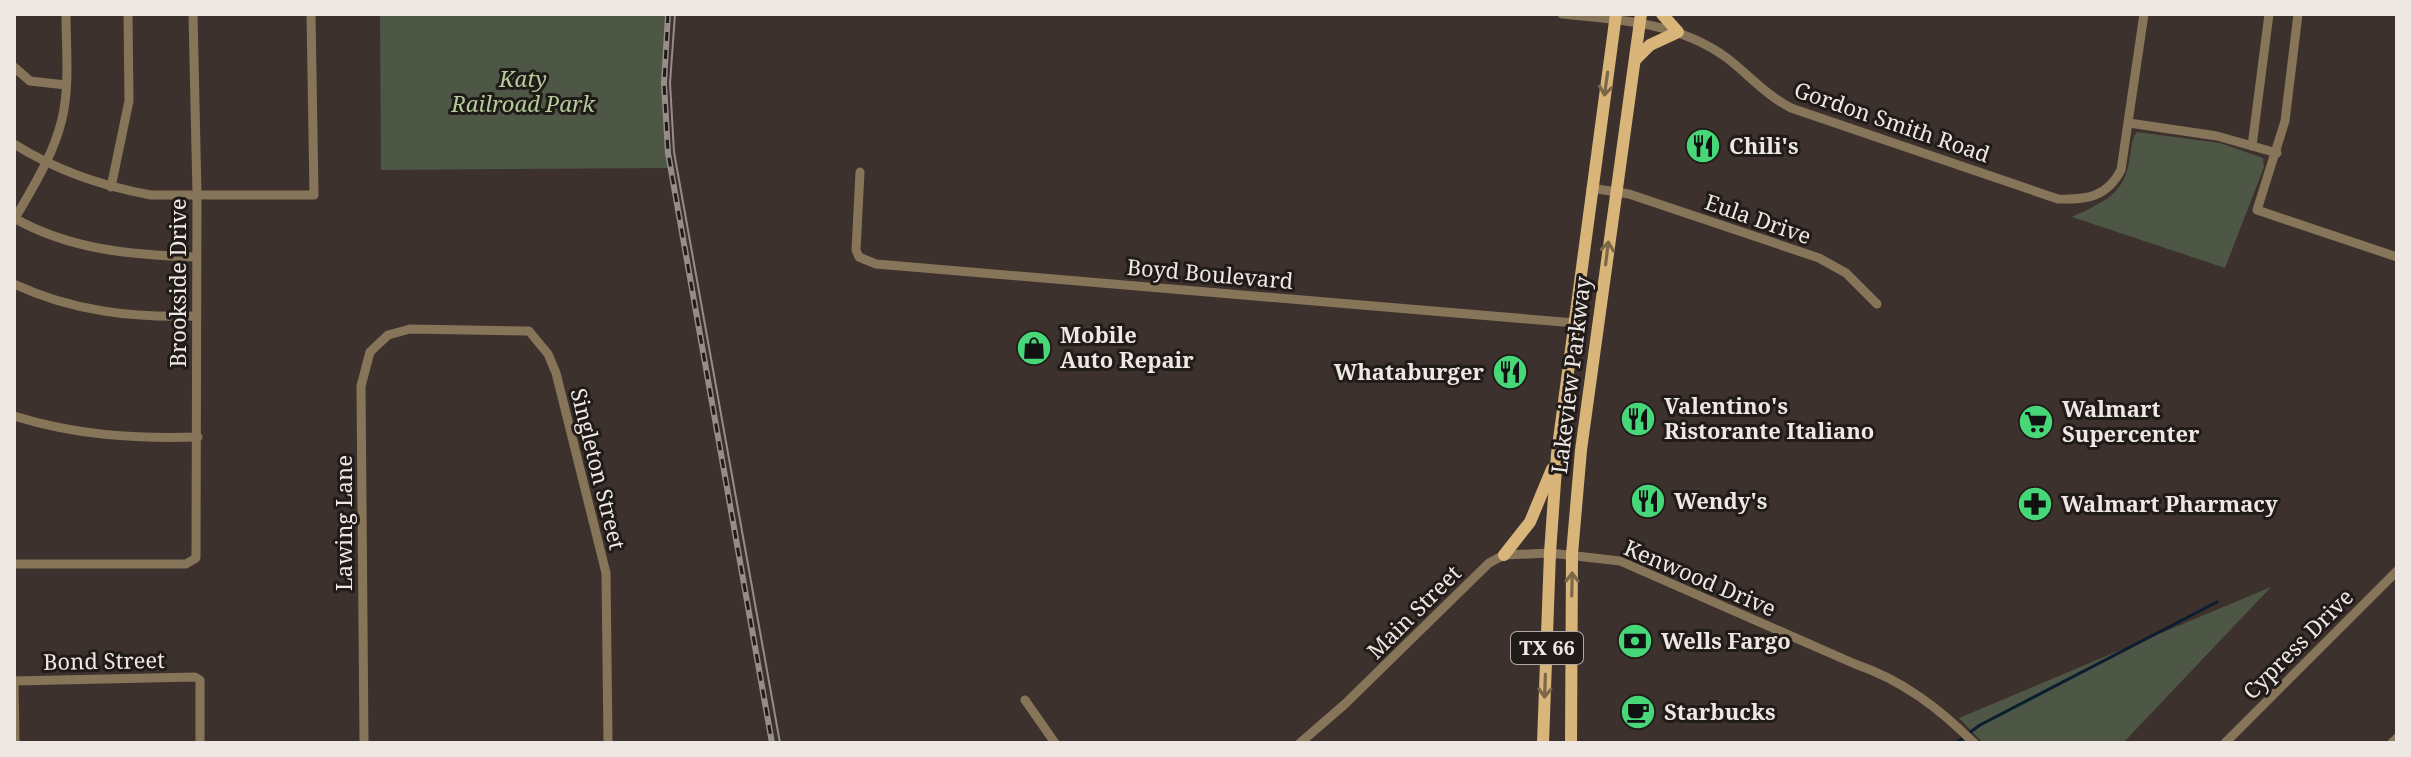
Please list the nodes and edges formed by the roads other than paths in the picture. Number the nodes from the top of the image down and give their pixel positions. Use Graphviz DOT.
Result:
graph roads {
  1 [pos="66,14"];
  2 [pos="128,14"];
  3 [pos="193,14"];
  4 [pos="311,14"];
  5 [pos="1562,14"];
  6 [pos="1662,14"];
  7 [pos="2144,14"];
  8 [pos="2269,14"];
  9 [pos="2298,14"];
  10 [pos="1616,17"];
  11 [pos="1640,19"];
  12 [pos="1678,32"];
  13 [pos="1634,61"];
  14 [pos="14,67"];
  15 [pos="66,85"];
  16 [pos="2129,123"];
  17 [pos="14,144"];
  18 [pos="2252,146"];
  19 [pos="2277,153"];
  20 [pos="45,162"];
  21 [pos="860,172"];
  22 [pos="111,187"];
  23 [pos="1591,188"];
  24 [pos="1615,190"];
  25 [pos="197,194"];
  26 [pos="14,219"];
  27 [pos="196,257"];
  28 [pos="2397,257"];
  29 [pos="14,284"];
  30 [pos="1877,304"];
  31 [pos="1599,315"];
  32 [pos="195,316"];
  33 [pos="1575,323"];
  34 [pos="410,329"];
  35 [pos="1597,332"];
  36 [pos="14,416"];
  37 [pos="198,437"];
  38 [pos="1557,454"];
  39 [pos="1550,553"];
  40 [pos="1572,554"];
  41 [pos="1504,555"];
  42 [pos="14,564"];
  43 [pos="2397,571"];
  44 [pos="14,681"];
  45 [pos="1025,700"];
  46 [pos="2397,738"];
  47 [pos="15,743"];
  48 [pos="200,743"];
  49 [pos="364,743"];
  50 [pos="608,743"];
  51 [pos="1055,743"];
  52 [pos="1300,743"];
  53 [pos="1543,743"];
  54 [pos="1571,743"];
  55 [pos="1974,743"];
  56 [pos="2225,743"];
  57 [pos="2392,743"];
  1 -- 15 [label="street"];
  2 -- 22 [label="street"];
  3 -- 25 [label="street, Brookside Drive"];
  4 -- 25 [label="street"];
  5 -- 10 [label="street, Gordon Smith Road"];
  6 -- 12 [label="main road"];
  7 -- 16 [label="street, Gordon Smith Road"];
  8 -- 18 [label="street"];
  9 -- 19 [label="street"];
  10 -- 11 [label="street, Gordon Smith Road"];
  10 -- 23 [label="main road, Lakeview Parkway / TX 66, one-way"];
  11 -- 12 [label="street, Gordon Smith Road"];
  11 -- 13 [label="main road, Lakeview Parkway / TX 66"];
  12 -- 13 [label="main road"];
  12 -- 16 [label="street, Gordon Smith Road"];
  13 -- 24 [label="main road, Lakeview Parkway / TX 66"];
  14 -- 15 [label="street"];
  15 -- 20 [label="street"];
  16 -- 18 [label="street"];
  17 -- 20 [label="street"];
  18 -- 19 [label="street"];
  19 -- 28 [label="street"];
  20 -- 22 [label="street"];
  20 -- 26 [label="street"];
  21 -- 33 [label="street, Boyd Boulevard"];
  22 -- 25 [label="street"];
  23 -- 24 [label="street, Eula Drive"];
  23 -- 33 [label="main road, Lakeview Parkway / TX 66"];
  24 -- 30 [label="street, Eula Drive"];
  31 -- 24 [label="main road, Lakeview Parkway / TX 66, one-way"];
  25 -- 27 [label="street, Brookside Drive"];
  26 -- 27 [label="street"];
  27 -- 32 [label="street, Brookside Drive"];
  29 -- 32 [label="street"];
  31 -- 33 [label="main road"];
  31 -- 35 [label="main road, Lakeview Parkway / TX 66"];
  32 -- 37 [label="street, Brookside Drive"];
  33 -- 35 [label="main road"];
  33 -- 38 [label="main road, Lakeview Parkway / TX 66"];
  34 -- 49 [label="street, Lawing Lane"];
  34 -- 50 [label="street, Singleton Street"];
  35 -- 40 [label="main road, Lakeview Parkway / TX 66"];
  36 -- 37 [label="street"];
  37 -- 42 [label="street, Brookside Drive"];
  38 -- 39 [label="main road, Lakeview Parkway / TX 66"];
  38 -- 41 [label="main road"];
  39 -- 40 [label="street"];
  39 -- 41 [label="street"];
  39 -- 53 [label="main road, Lakeview Parkway / TX 66, one-way"];
  54 -- 40 [label="main road, Lakeview Parkway / TX 66, one-way"];
  40 -- 55 [label="street, Kenwood Drive"];
  41 -- 52 [label="street, Main Street"];
  43 -- 56 [label="street, Cypress Drive"];
  44 -- 47 [label="street"];
  44 -- 48 [label="street, Bond Street"];
  45 -- 51 [label="street"];
  46 -- 57 [label="street"];
}
